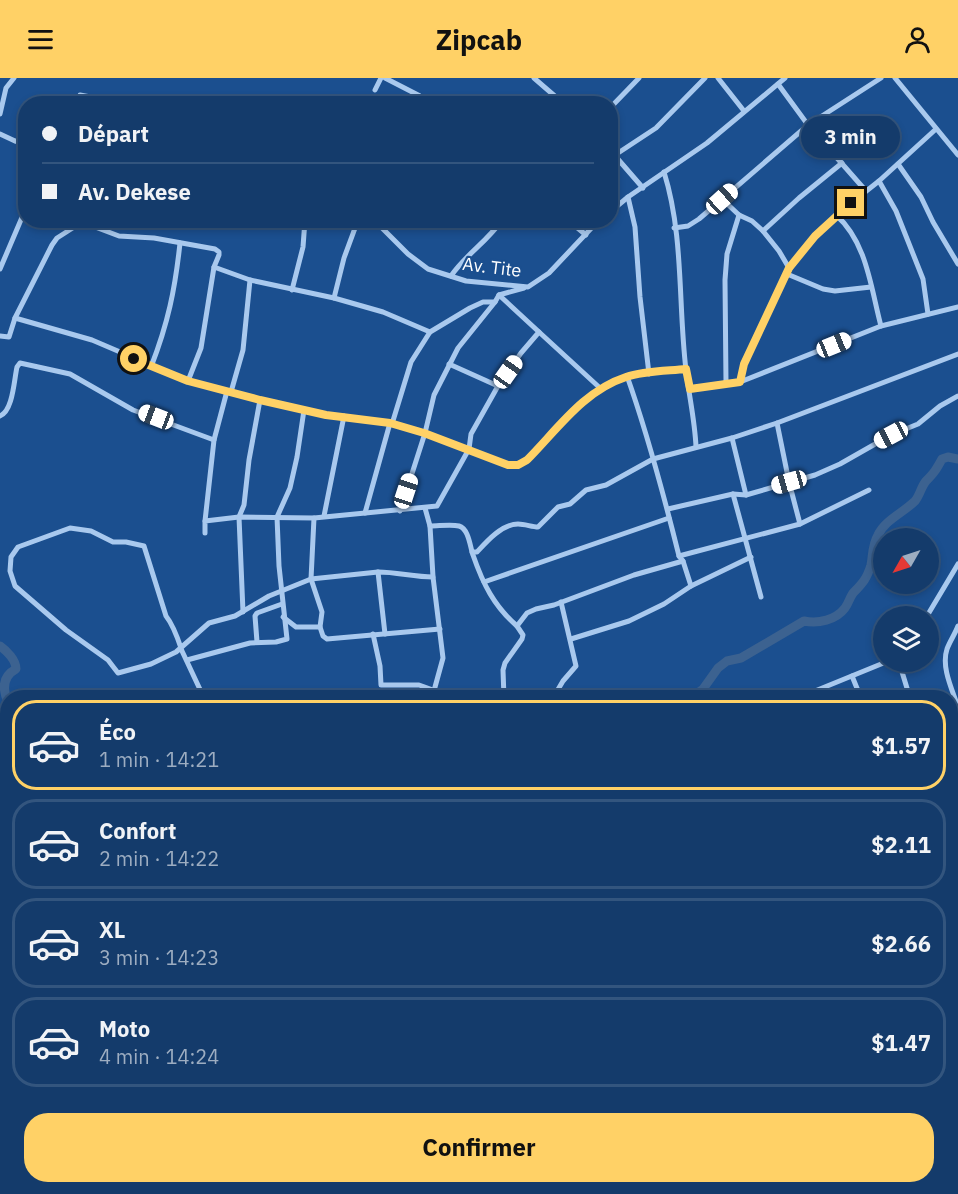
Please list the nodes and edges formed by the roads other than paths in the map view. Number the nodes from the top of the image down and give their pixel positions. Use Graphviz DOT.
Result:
graph roads {
  1 [pos="14,78"];
  2 [pos="383,78"];
  3 [pos="639,78"];
  4 [pos="705,78"];
  5 [pos="718,78"];
  6 [pos="785,78"];
  7 [pos="881,78"];
  8 [pos="895,78"];
  9 [pos="536,79"];
  10 [pos="778,84"];
  11 [pos="375,90"];
  12 [pos="80,95"];
  13 [pos="85,96"];
  14 [pos="420,96"];
  15 [pos="555,96"];
  16 [pos="618,100"];
  17 [pos="744,111"];
  18 [pos="0,114"];
  19 [pos="808,124"];
  20 [pos="936,129"];
  21 [pos="0,134"];
  22 [pos="18,142"];
  23 [pos="618,153"];
  24 [pos="958,155"];
  25 [pos="618,159"];
  26 [pos="842,163"];
  27 [pos="898,164"];
  28 [pos="664,172"];
  29 [pos="879,181"];
  30 [pos="643,188"];
  31 [pos="866,191"];
  32 [pos="628,197"];
  33 [pos="722,199"];
  34 [pos="618,205"];
  35 [pos="739,215"];
  36 [pos="836,215"];
  37 [pos="18,227"];
  38 [pos="73,228"];
  39 [pos="98,228"];
  40 [pos="304,228"];
  41 [pos="355,228"];
  42 [pos="382,228"];
  43 [pos="497,228"];
  44 [pos="577,228"];
  45 [pos="592,228"];
  46 [pos="674,228"];
  47 [pos="764,231"];
  48 [pos="586,236"];
  49 [pos="180,243"];
  50 [pos="958,262"];
  51 [pos="214,267"];
  52 [pos="0,269"];
  53 [pos="788,271"];
  54 [pos="451,276"];
  55 [pos="250,280"];
  56 [pos="528,286"];
  57 [pos="872,287"];
  58 [pos="292,290"];
  59 [pos="499,295"];
  60 [pos="334,298"];
  61 [pos="495,302"];
  62 [pos="958,307"];
  63 [pos="928,314"];
  64 [pos="15,318"];
  65 [pos="881,326"];
  66 [pos="430,332"];
  67 [pos="539,332"];
  68 [pos="0,336"];
  69 [pos="958,354"];
  70 [pos="449,364"];
  71 [pos="151,367"];
  72 [pos="686,369"];
  73 [pos="649,374"];
  74 [pos="627,376"];
  75 [pos="188,381"];
  76 [pos="740,382"];
  77 [pos="726,383"];
  78 [pos="498,386"];
  79 [pos="600,388"];
  80 [pos="690,389"];
  81 [pos="229,391"];
  82 [pos="958,396"];
  83 [pos="260,400"];
  84 [pos="304,410"];
  85 [pos="0,416"];
  86 [pos="344,416"];
  87 [pos="777,423"];
  88 [pos="391,424"];
  89 [pos="424,433"];
  90 [pos="732,438"];
  91 [pos="214,440"];
  92 [pos="696,447"];
  93 [pos="469,449"];
  94 [pos="653,459"];
  95 [pos="789,482"];
  96 [pos="869,490"];
  97 [pos="733,494"];
  98 [pos="746,495"];
  99 [pos="425,508"];
  100 [pos="668,509"];
  101 [pos="400,511"];
  102 [pos="365,513"];
  103 [pos="324,516"];
  104 [pos="239,517"];
  105 [pos="278,517"];
  106 [pos="314,518"];
  107 [pos="669,518"];
  108 [pos="205,521"];
  109 [pos="800,524"];
  110 [pos="430,526"];
  111 [pos="205,533"];
  112 [pos="745,539"];
  113 [pos="472,552"];
  114 [pos="751,557"];
  115 [pos="681,559"];
  116 [pos="958,564"];
  117 [pos="378,572"];
  118 [pos="433,577"];
  119 [pos="311,579"];
  120 [pos="484,582"];
  121 [pos="691,586"];
  122 [pos="282,591"];
  123 [pos="761,597"];
  124 [pos="561,602"];
  125 [pos="282,604"];
  126 [pos="933,606"];
  127 [pos="243,612"];
  128 [pos="283,617"];
  129 [pos="517,626"];
  130 [pos="958,626"];
  131 [pos="320,627"];
  132 [pos="440,629"];
  133 [pos="373,633"];
  134 [pos="385,634"];
  135 [pos="571,639"];
  136 [pos="257,642"];
  137 [pos="180,646"];
  138 [pos="187,660"];
  139 [pos="873,667"];
  140 [pos="902,672"];
  141 [pos="852,676"];
  142 [pos="200,690"];
  143 [pos="433,690"];
  144 [pos="504,690"];
  145 [pos="558,690"];
  146 [pos="824,690"];
  147 [pos="858,690"];
  148 [pos="908,690"];
  149 [pos="953,690"];
  1 -- 18 [label="street"];
  2 -- 11 [label="street"];
  2 -- 14 [label="street"];
  3 -- 16 [label="street"];
  4 -- 23 [label="street"];
  5 -- 17 [label="street"];
  6 -- 10 [label="street"];
  7 -- 19 [label="street"];
  8 -- 20 [label="street"];
  9 -- 15 [label="street"];
  10 -- 17 [label="street"];
  10 -- 19 [label="street"];
  12 -- 13 [label="street"];
  17 -- 28 [label="street"];
  19 -- 26 [label="street"];
  19 -- 33 [label="street"];
  20 -- 24 [label="street"];
  20 -- 27 [label="street"];
  21 -- 22 [label="street"];
  25 -- 30 [label="street"];
  26 -- 31 [label="street"];
  26 -- 47 [label="street"];
  27 -- 29 [label="street"];
  27 -- 50 [label="street"];
  28 -- 30 [label="street"];
  28 -- 46 [label="street"];
  29 -- 31 [label="street"];
  29 -- 63 [label="street"];
  30 -- 32 [label="street"];
  31 -- 36 [label="street"];
  32 -- 34 [label="street"];
  32 -- 73 [label="street"];
  33 -- 35 [label="street"];
  33 -- 46 [label="street"];
  35 -- 47 [label="street"];
  35 -- 77 [label="street"];
  36 -- 53 [label="street"];
  36 -- 57 [label="street"];
  37 -- 52 [label="street"];
  38 -- 64 [label="street"];
  39 -- 49 [label="street"];
  40 -- 58 [label="street"];
  41 -- 60 [label="street"];
  42 -- 54 [label="street, Av. Tite"];
  43 -- 54 [label="street"];
  44 -- 48 [label="street"];
  45 -- 48 [label="street, Av. Tite"];
  46 -- 72 [label="street"];
  47 -- 53 [label="street"];
  48 -- 56 [label="street, Av. Tite"];
  49 -- 51 [label="street"];
  49 -- 71 [label="street"];
  51 -- 55 [label="street"];
  51 -- 75 [label="street"];
  53 -- 57 [label="street"];
  53 -- 76 [label="street"];
  54 -- 56 [label="street, Av. Tite"];
  55 -- 58 [label="street"];
  55 -- 81 [label="street"];
  56 -- 59 [label="street"];
  57 -- 65 [label="street"];
  58 -- 60 [label="street"];
  59 -- 61 [label="street"];
  59 -- 67 [label="street"];
  60 -- 66 [label="street"];
  61 -- 66 [label="street"];
  61 -- 70 [label="street"];
  62 -- 63 [label="street"];
  63 -- 65 [label="street"];
  64 -- 68 [label="street"];
  64 -- 71 [label="street"];
  65 -- 76 [label="street"];
  66 -- 88 [label="street"];
  67 -- 78 [label="street"];
  67 -- 79 [label="street"];
  69 -- 87 [label="street"];
  70 -- 78 [label="street"];
  70 -- 89 [label="street"];
  71 -- 75 [label="street"];
  72 -- 73 [label="street"];
  72 -- 80 [label="street"];
  73 -- 74 [label="street"];
  74 -- 79 [label="street"];
  74 -- 94 [label="street"];
  75 -- 81 [label="street"];
  76 -- 77 [label="street"];
  77 -- 80 [label="street"];
  78 -- 93 [label="street"];
  79 -- 93 [label="street"];
  80 -- 92 [label="street"];
  81 -- 83 [label="street"];
  81 -- 91 [label="street"];
  82 -- 95 [label="street"];
  83 -- 84 [label="street"];
  83 -- 104 [label="street"];
  84 -- 86 [label="street"];
  84 -- 105 [label="street"];
  85 -- 91 [label="street"];
  86 -- 88 [label="street"];
  86 -- 103 [label="street"];
  87 -- 90 [label="street"];
  87 -- 95 [label="street"];
  88 -- 89 [label="street"];
  88 -- 102 [label="street"];
  89 -- 93 [label="street"];
  89 -- 101 [label="street"];
  90 -- 92 [label="street"];
  90 -- 98 [label="street"];
  91 -- 108 [label="street"];
  92 -- 94 [label="street"];
  93 -- 99 [label="street"];
  94 -- 100 [label="street"];
  94 -- 113 [label="street"];
  95 -- 98 [label="street"];
  95 -- 109 [label="street"];
  96 -- 109 [label="street"];
  97 -- 98 [label="street"];
  97 -- 100 [label="street"];
  97 -- 112 [label="street"];
  99 -- 101 [label="street"];
  99 -- 110 [label="street"];
  100 -- 107 [label="street"];
  101 -- 102 [label="street"];
  102 -- 103 [label="street"];
  103 -- 106 [label="street"];
  104 -- 105 [label="street"];
  104 -- 108 [label="street"];
  104 -- 127 [label="street"];
  105 -- 106 [label="street"];
  105 -- 122 [label="street"];
  106 -- 119 [label="street"];
  107 -- 115 [label="street"];
  107 -- 120 [label="street"];
  108 -- 111 [label="street"];
  109 -- 112 [label="street"];
  110 -- 113 [label="street"];
  110 -- 118 [label="street"];
  112 -- 114 [label="street"];
  112 -- 115 [label="street"];
  113 -- 120 [label="street"];
  114 -- 121 [label="street"];
  114 -- 123 [label="street"];
  115 -- 121 [label="street"];
  115 -- 124 [label="street"];
  116 -- 126 [label="street"];
  117 -- 118 [label="street"];
  117 -- 119 [label="street"];
  117 -- 134 [label="street"];
  118 -- 132 [label="street"];
  119 -- 122 [label="street"];
  119 -- 131 [label="street"];
  120 -- 129 [label="street"];
  121 -- 135 [label="street"];
  122 -- 125 [label="street"];
  122 -- 127 [label="street"];
  124 -- 129 [label="street"];
  124 -- 135 [label="street"];
  125 -- 128 [label="street"];
  125 -- 136 [label="street"];
  127 -- 137 [label="street"];
  128 -- 131 [label="street"];
  128 -- 136 [label="street"];
  129 -- 144 [label="street"];
  130 -- 149 [label="street"];
  131 -- 133 [label="street"];
  132 -- 134 [label="street"];
  132 -- 143 [label="street"];
  133 -- 134 [label="street"];
  133 -- 143 [label="street"];
  135 -- 145 [label="street"];
  136 -- 138 [label="street"];
  137 -- 137 [label="street"];
  137 -- 138 [label="street"];
  138 -- 142 [label="street"];
  139 -- 141 [label="street"];
  140 -- 148 [label="street"];
  141 -- 146 [label="street"];
  141 -- 147 [label="street"];
}
